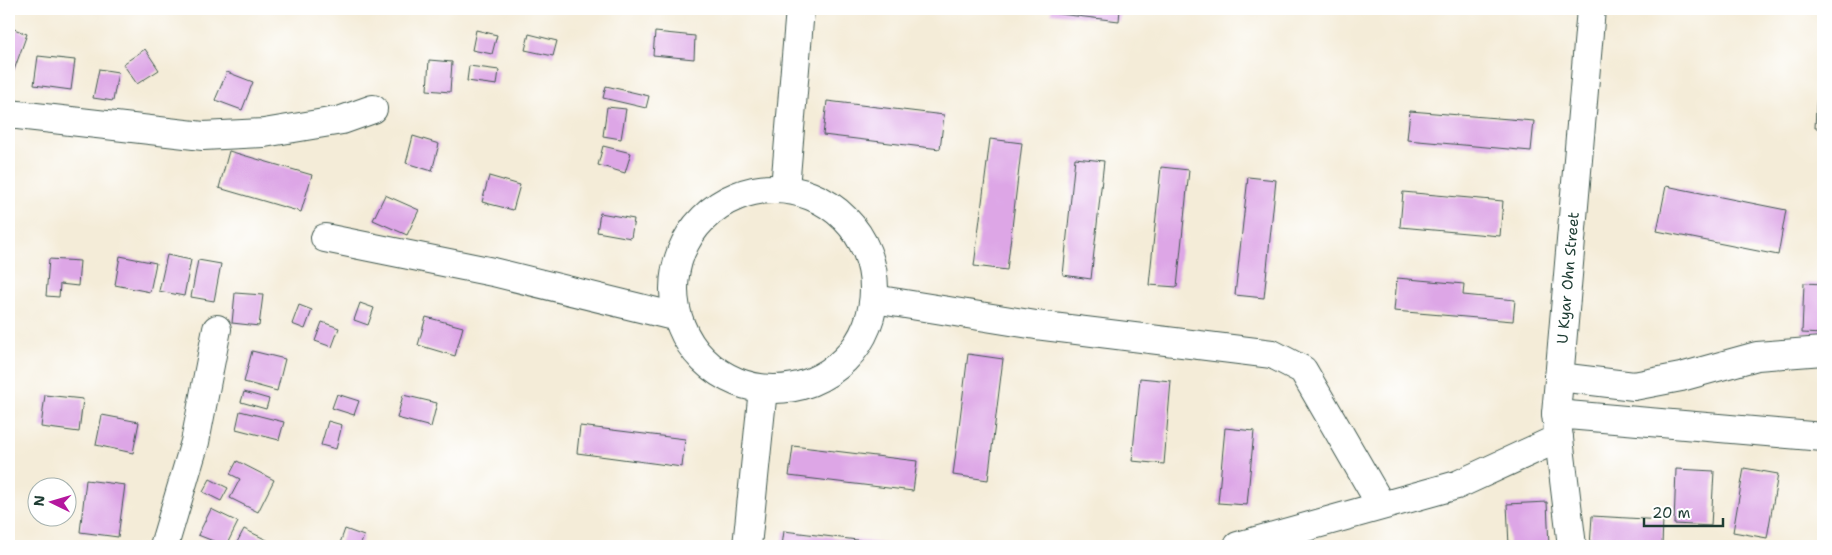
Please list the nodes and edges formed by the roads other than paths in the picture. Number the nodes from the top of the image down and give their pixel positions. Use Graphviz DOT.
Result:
graph roads {
  1 [pos="800,9"];
  2 [pos="1591,9"];
  3 [pos="373,109"];
  4 [pos="9,114"];
  5 [pos="785,188"];
  6 [pos="325,238"];
  7 [pos="874,299"];
  8 [pos="677,317"];
  9 [pos="217,329"];
  10 [pos="1823,350"];
  11 [pos="1559,378"];
  12 [pos="763,389"];
  13 [pos="1558,426"];
  14 [pos="1823,437"];
  15 [pos="1381,505"];
  16 [pos="164,546"];
  17 [pos="747,546"];
  18 [pos="1238,546"];
  19 [pos="1572,546"];
  1 -- 5 [label="street"];
  2 -- 11 [label="street, U Kyar Ohn Street"];
  3 -- 4 [label="street"];
  5 -- 7 [label="street"];
  5 -- 8 [label="street"];
  6 -- 8 [label="street"];
  7 -- 12 [label="street"];
  7 -- 15 [label="street"];
  8 -- 12 [label="street"];
  9 -- 16 [label="street"];
  10 -- 11 [label="street"];
  11 -- 13 [label="street, U Kyar Ohn Street"];
  12 -- 17 [label="street"];
  13 -- 14 [label="street"];
  13 -- 15 [label="street"];
  13 -- 19 [label="street, U Kyar Ohn Street"];
  15 -- 18 [label="street"];
}
